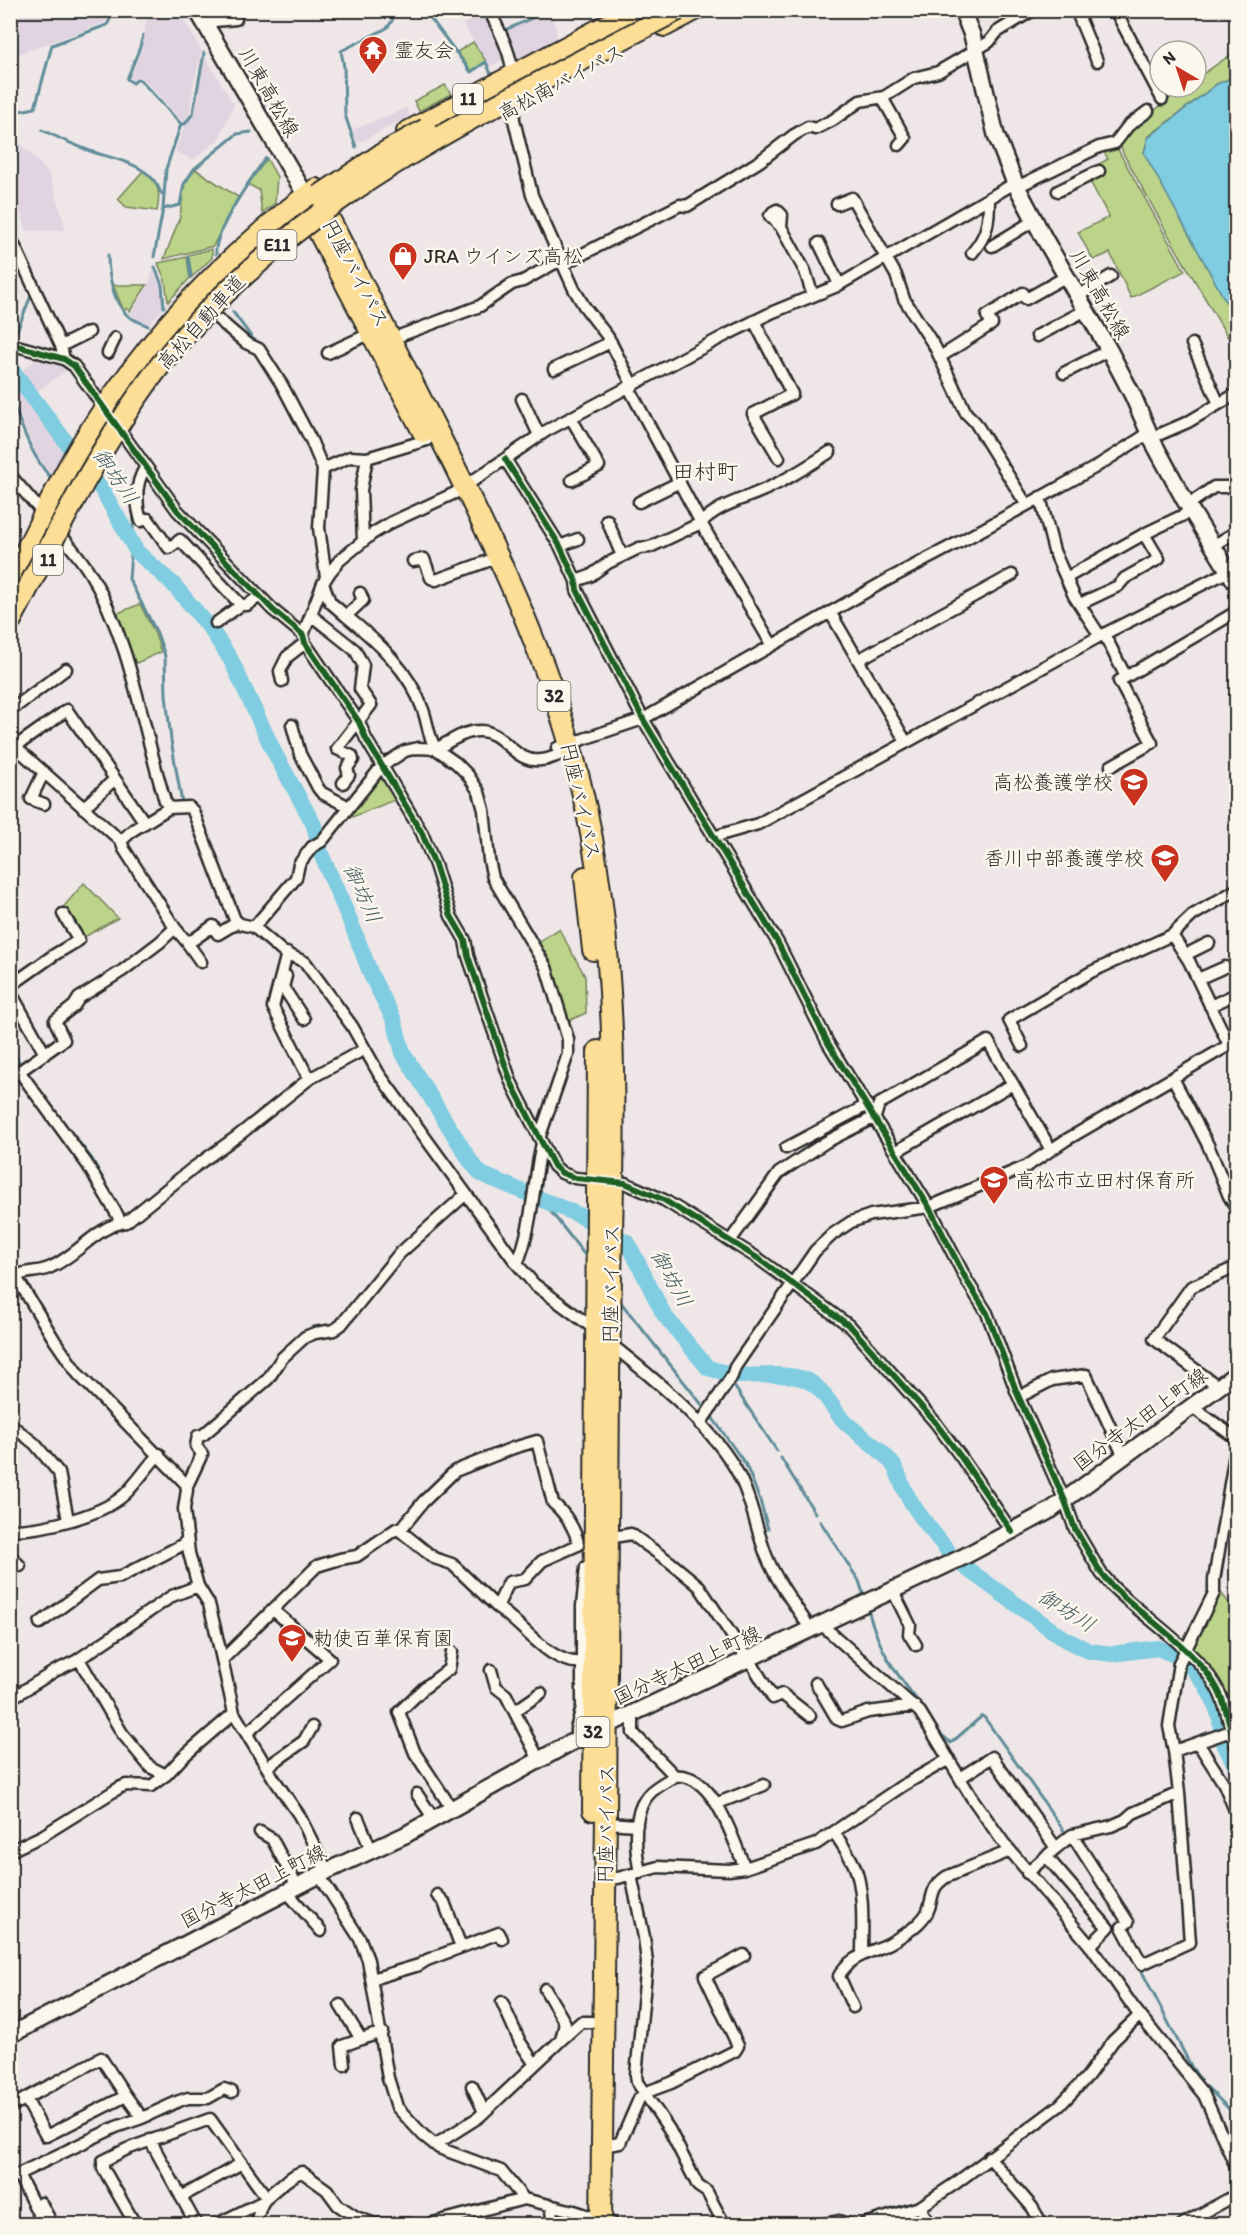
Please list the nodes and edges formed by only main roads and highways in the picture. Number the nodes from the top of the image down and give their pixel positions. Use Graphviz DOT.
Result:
graph roads {
  1 [pos="635,10"];
  2 [pos="653,10"];
  3 [pos="678,10"];
  4 [pos="695,10"];
  5 [pos="962,10"];
  6 [pos="200,16"];
  7 [pos="306,196"];
  8 [pos="321,218"];
  9 [pos="460,490"];
  10 [pos="1233,577"];
  11 [pos="10,582"];
  12 [pos="10,595"];
  13 [pos="10,622"];
  14 [pos="10,633"];
  15 [pos="562,749"];
  16 [pos="598,1333"];
  17 [pos="1236,1374"];
  18 [pos="592,1732"];
  19 [pos="10,2035"];
  20 [pos="599,2222"];
  1 -- 7 [label="highway, 高松南バイパス / 11"];
  2 -- 12 [label="highway, 高松自動車道 / E11, bridge"];
  3 -- 13 [label="highway, 高松自動車道 / E11, bridge"];
  4 -- 8 [label="highway, 高松南バイパス / 11"];
  5 -- 10 [label="main road, 川東高松線"];
  6 -- 7 [label="main road, 川東高松線"];
  7 -- 8 [label="highway, 円座バイパス / 32"];
  7 -- 11 [label="highway, 高松南バイパス / 11"];
  8 -- 9 [label="highway, 円座バイパス / 32"];
  8 -- 9 [label="highway, 円座バイパス / 32"];
  8 -- 14 [label="highway, 高松南バイパス / 11"];
  9 -- 15 [label="highway, 円座バイパス / 32"];
  9 -- 15 [label="highway, 円座バイパス / 32"];
  15 -- 16 [label="highway, 円座バイパス / 32"];
  16 -- 18 [label="highway, 円座バイパス / 32"];
  16 -- 18 [label="highway, 円座バイパス / 32"];
  17 -- 18 [label="main road, 国分寺太田上町線"];
  18 -- 19 [label="main road, 国分寺太田上町線"];
  18 -- 20 [label="highway, 円座バイパス / 32"];
  18 -- 20 [label="highway, 円座バイパス / 32"];
}
